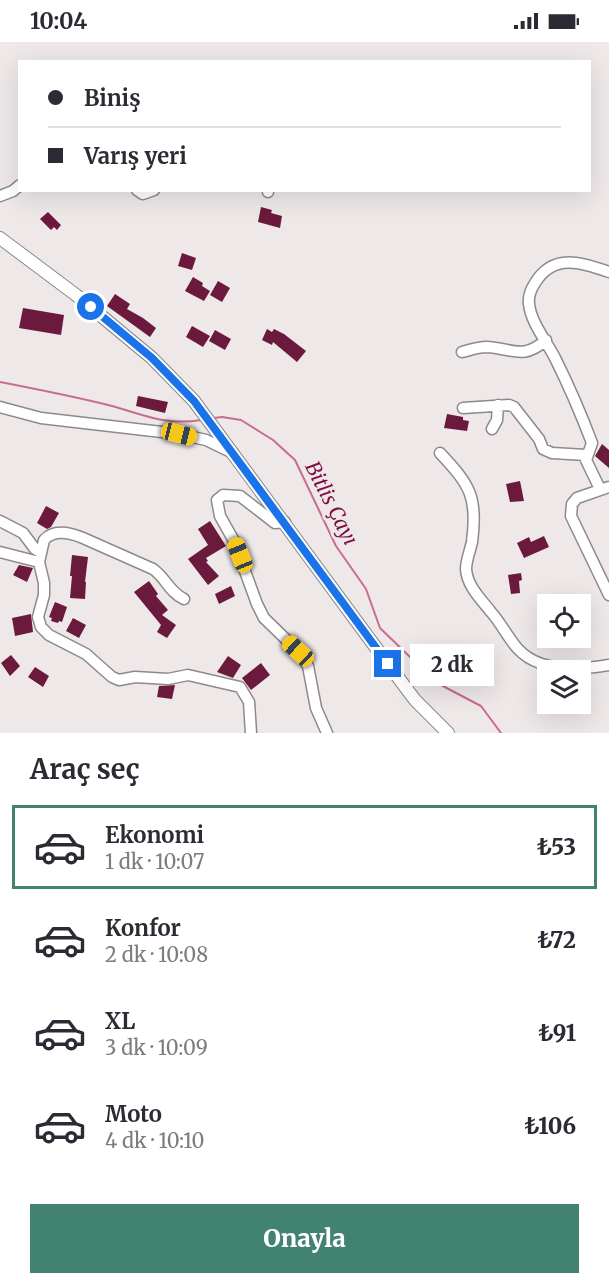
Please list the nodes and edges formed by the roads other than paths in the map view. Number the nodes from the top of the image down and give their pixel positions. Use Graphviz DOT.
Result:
graph roads {
  1 [pos="18,187"];
  2 [pos="0,196"];
  3 [pos="0,238"];
  4 [pos="609,272"];
  5 [pos="546,340"];
  6 [pos="462,352"];
  7 [pos="498,405"];
  8 [pos="0,407"];
  9 [pos="463,408"];
  10 [pos="492,429"];
  11 [pos="440,453"];
  12 [pos="233,454"];
  13 [pos="586,454"];
  14 [pos="604,488"];
  15 [pos="0,521"];
  16 [pos="285,522"];
  17 [pos="0,552"];
  18 [pos="39,557"];
  19 [pos="609,595"];
  20 [pos="184,599"];
  21 [pos="609,665"];
  22 [pos="251,733"];
  23 [pos="327,733"];
  24 [pos="448,733"];
  1 -- 2 [label="street"];
  3 -- 12 [label="main road"];
  4 -- 5 [label="street"];
  5 -- 6 [label="street"];
  5 -- 13 [label="street"];
  7 -- 9 [label="street"];
  7 -- 10 [label="street"];
  7 -- 13 [label="street"];
  8 -- 12 [label="street"];
  11 -- 21 [label="street"];
  12 -- 16 [label="main road"];
  13 -- 14 [label="street"];
  14 -- 19 [label="street"];
  15 -- 18 [label="street"];
  16 -- 23 [label="street"];
  16 -- 24 [label="main road"];
  17 -- 18 [label="street"];
  18 -- 20 [label="street"];
  18 -- 22 [label="street"];
}
